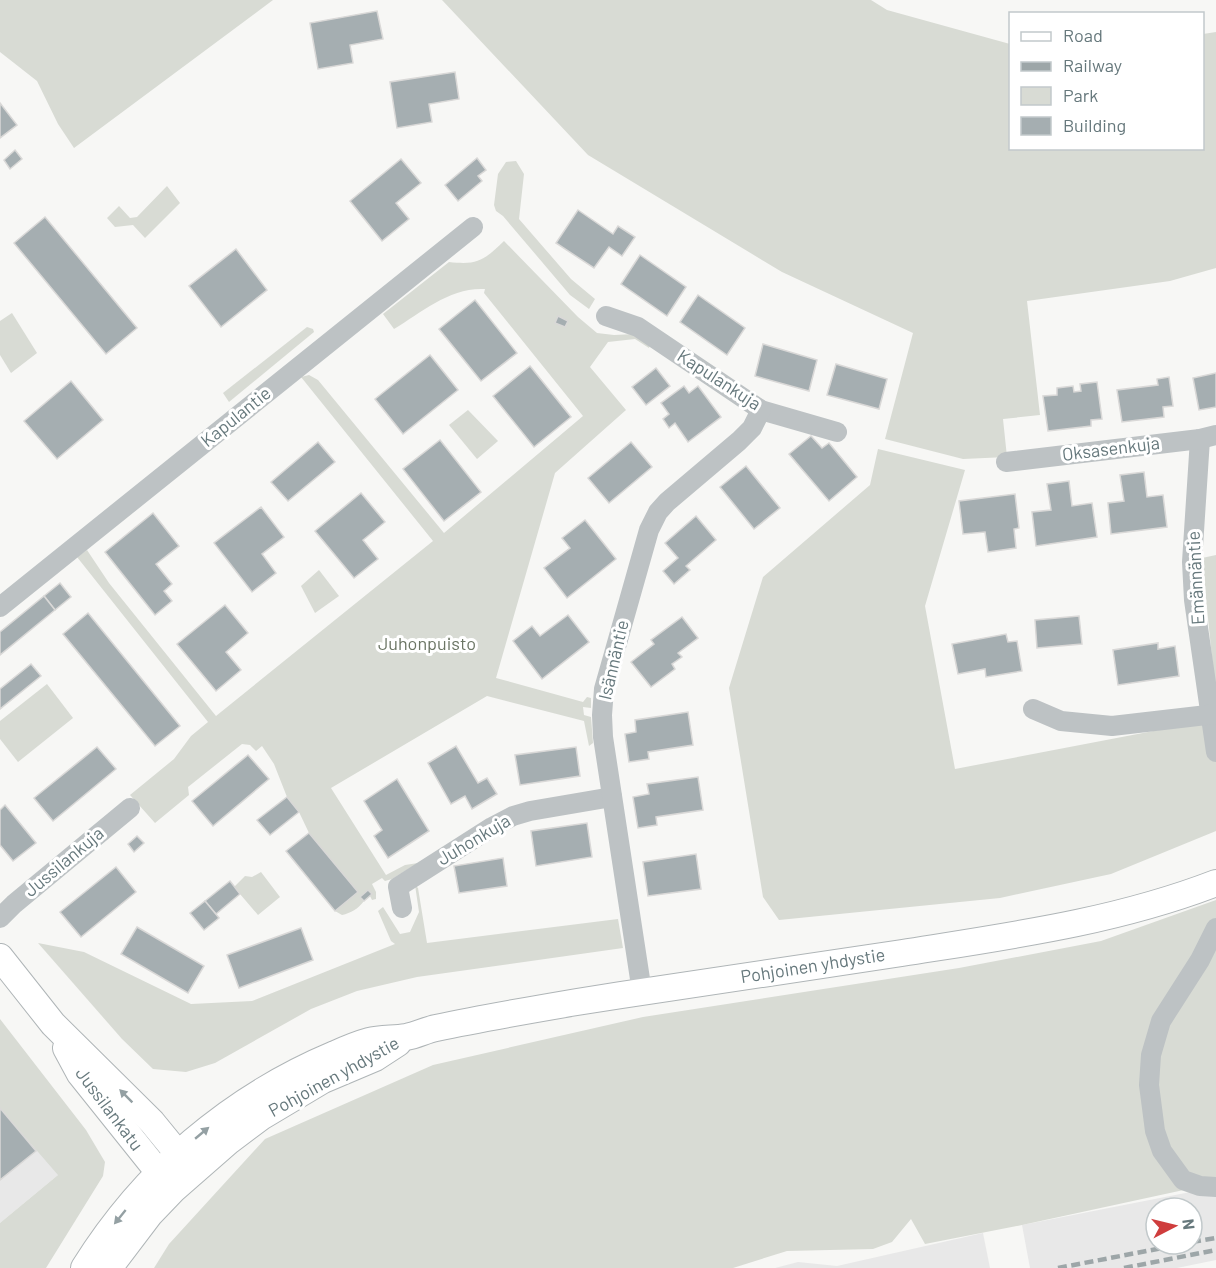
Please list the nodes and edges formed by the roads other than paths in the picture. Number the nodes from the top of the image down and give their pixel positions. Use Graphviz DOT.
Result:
graph roads {
  1 [pos="473,227"];
  2 [pos="606,316"];
  3 [pos="761,410"];
  4 [pos="837,432"];
  5 [pos="1208,437"];
  6 [pos="1006,462"];
  7 [pos="0,607"];
  8 [pos="1033,709"];
  9 [pos="1213,715"];
  10 [pos="1216,752"];
  11 [pos="612,797"];
  12 [pos="130,808"];
  13 [pos="1216,883"];
  14 [pos="402,908"];
  15 [pos="0,918"];
  16 [pos="1216,928"];
  17 [pos="0,957"];
  18 [pos="642,992"];
  19 [pos="53,1024"];
  20 [pos="185,1162"];
  21 [pos="165,1181"];
  22 [pos="1216,1187"];
  23 [pos="84,1268"];
  24 [pos="109,1268"];
  1 -- 7 [label="street, Kapulantie"];
  2 -- 3 [label="street, Kapulankuja"];
  3 -- 4 [label="street, Kapulankuja"];
  3 -- 11 [label="street, Isännäntie"];
  5 -- 6 [label="street, Oksasenkuja"];
  5 -- 9 [label="street, Emännäntie"];
  8 -- 9 [label="street"];
  9 -- 10 [label="street, Emännäntie"];
  11 -- 14 [label="street, Juhonkuja"];
  11 -- 18 [label="street, Isännäntie"];
  12 -- 15 [label="street, Jussilankuja"];
  13 -- 18 [label="main road, Pohjoinen yhdystie"];
  16 -- 22 [label="street"];
  17 -- 19 [label="main road, Jussilankatu"];
  20 -- 18 [label="main road, Pohjoinen yhdystie, one-way"];
  20 -- 19 [label="main road, Jussilankatu, one-way"];
  19 -- 21 [label="main road, Jussilankatu"];
  20 -- 21 [label="main road, Pohjoinen yhdystie"];
  21 -- 23 [label="main road, Pohjoinen yhdystie, one-way"];
  21 -- 24 [label="main road, Pohjoinen yhdystie"];
}
